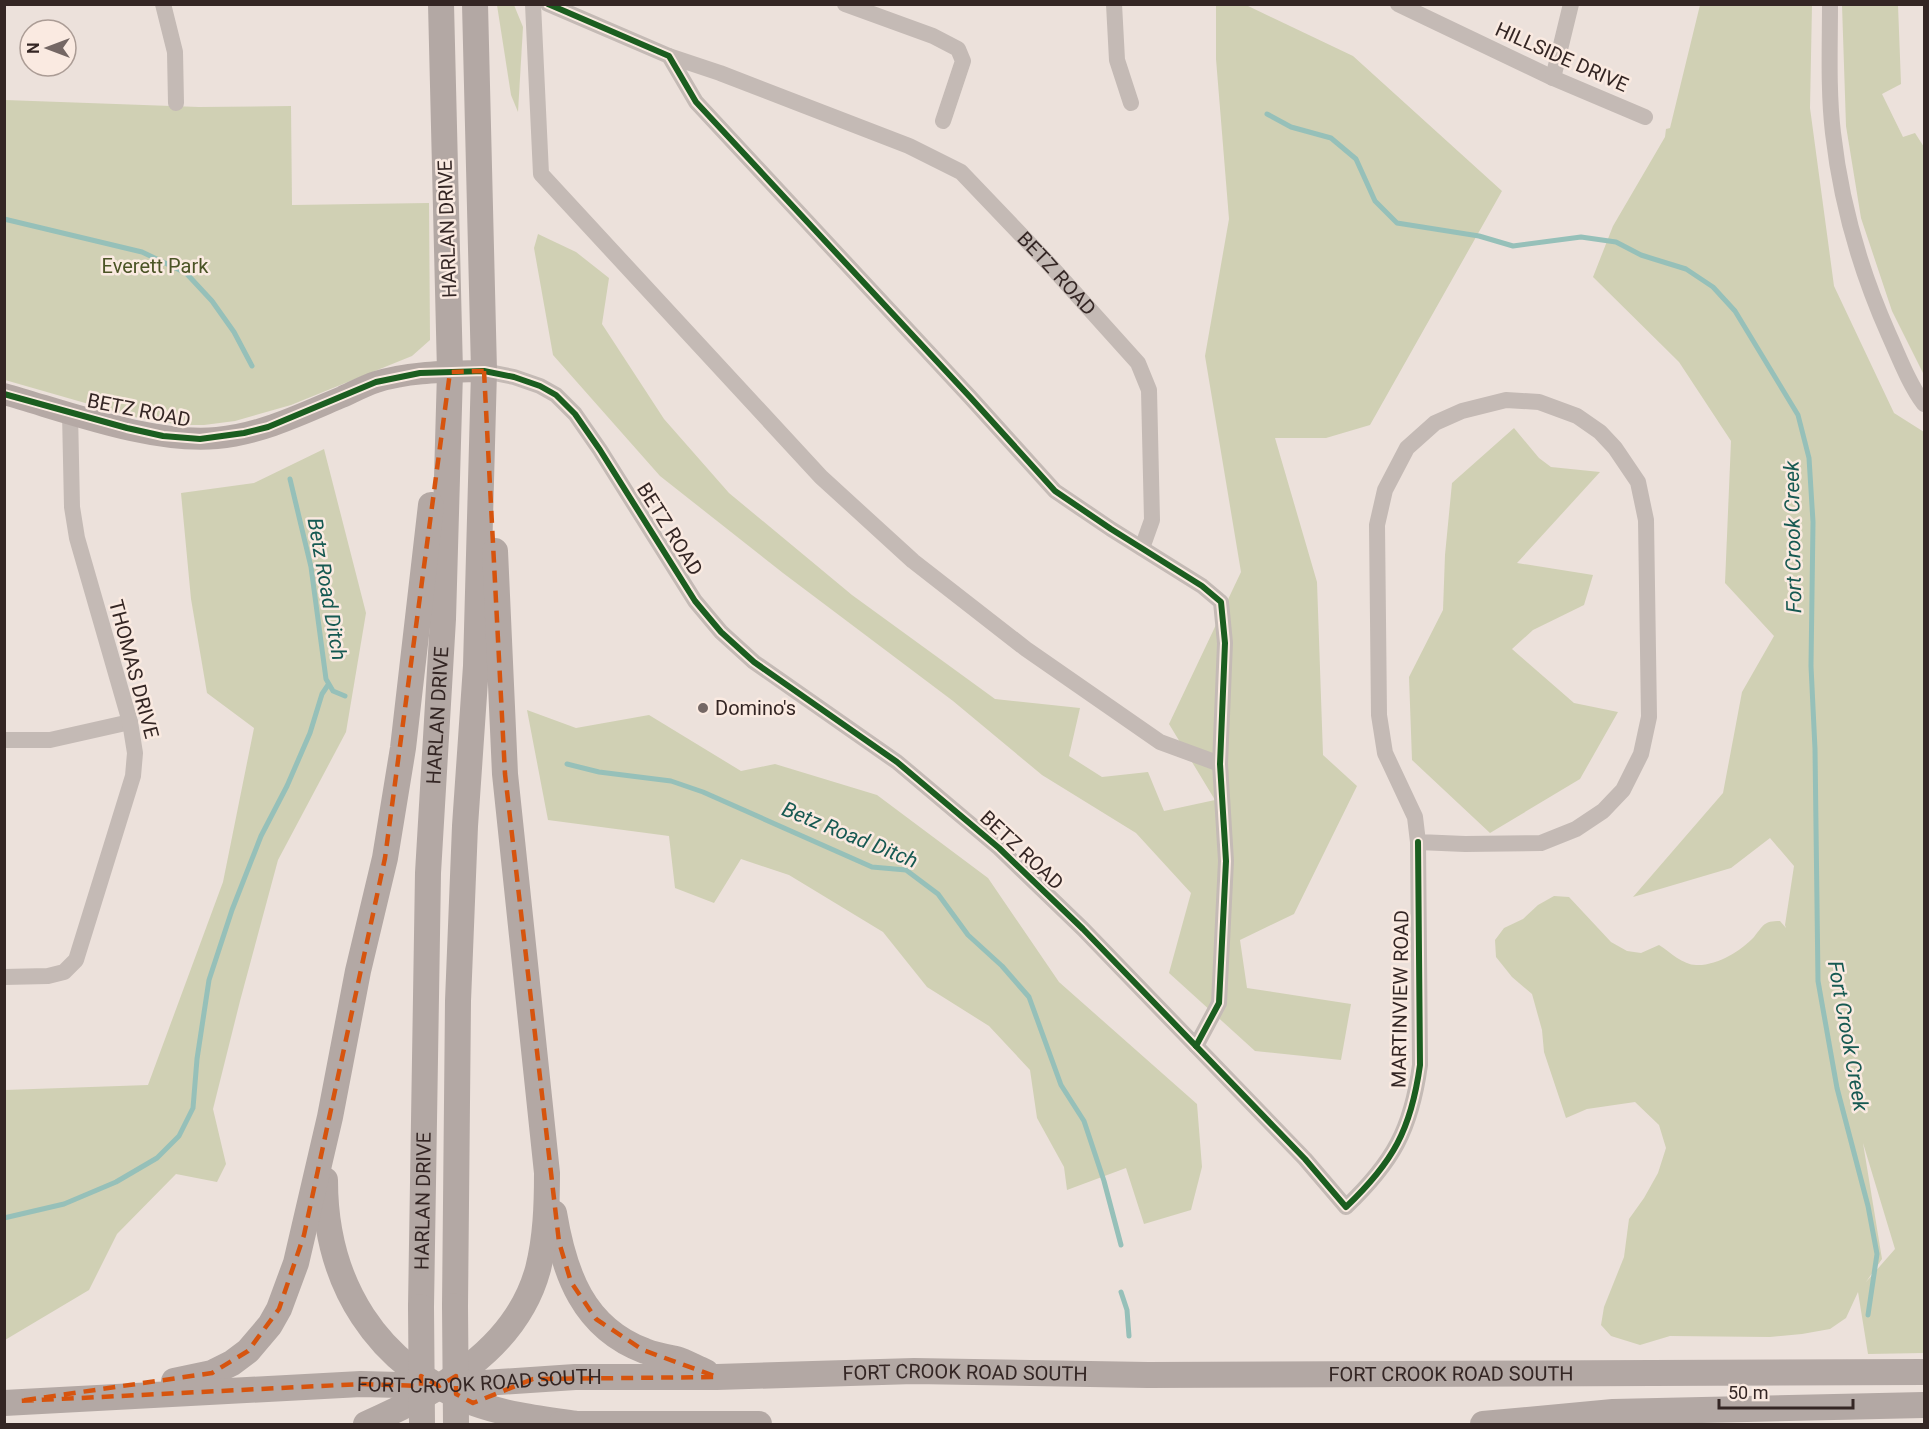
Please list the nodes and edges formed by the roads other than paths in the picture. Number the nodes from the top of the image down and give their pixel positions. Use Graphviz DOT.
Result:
graph roads {
  1 [pos="163,4"];
  2 [pos="441,4"];
  3 [pos="475,4"];
  4 [pos="533,4"];
  5 [pos="548,4"];
  6 [pos="845,4"];
  7 [pos="1114,4"];
  8 [pos="1398,4"];
  9 [pos="1571,4"];
  10 [pos="1830,4"];
  11 [pos="669,56"];
  12 [pos="1553,78"];
  13 [pos="176,103"];
  14 [pos="1131,103"];
  15 [pos="1645,117"];
  16 [pos="943,121"];
  17 [pos="484,371"];
  18 [pos="450,372"];
  19 [pos="4,394"];
  20 [pos="1924,404"];
  21 [pos="70,413"];
  22 [pos="1142,548"];
  23 [pos="130,722"];
  24 [pos="4,740"];
  25 [pos="1220,764"];
  26 [pos="1418,842"];
  27 [pos="4,977"];
  28 [pos="1196,1046"];
  29 [pos="330,1117"];
  30 [pos="547,1173"];
  31 [pos="1346,1207"];
  32 [pos="1924,1372"];
  33 [pos="717,1377"];
  34 [pos="533,1379"];
  35 [pos="321,1386"];
  36 [pos="439,1386"];
  37 [pos="12,1402"];
  38 [pos="473,1403"];
  39 [pos="1924,1405"];
  40 [pos="403,1407"];
  41 [pos="577,1424"];
  42 [pos="366,1425"];
  43 [pos="422,1425"];
  44 [pos="440,1425"];
  45 [pos="456,1425"];
  46 [pos="516,1425"];
  47 [pos="759,1425"];
  48 [pos="1483,1425"];
  1 -- 13 [label="street"];
  2 -- 18 [label="main road, HARLAN DRIVE"];
  3 -- 17 [label="main road, HARLAN DRIVE"];
  4 -- 25 [label="street"];
  5 -- 11 [label="street, BETZ ROAD"];
  6 -- 16 [label="street"];
  7 -- 14 [label="street"];
  8 -- 12 [label="street, HILLSIDE DRIVE"];
  9 -- 12 [label="street"];
  10 -- 20 [label="street"];
  11 -- 22 [label="street"];
  11 -- 22 [label="street, BETZ ROAD"];
  12 -- 15 [label="street, HILLSIDE DRIVE"];
  17 -- 18 [label="street, BETZ ROAD"];
  17 -- 28 [label="street, BETZ ROAD"];
  17 -- 30 [label="main road"];
  17 -- 45 [label="main road, HARLAN DRIVE, bridge"];
  18 -- 21 [label="street, BETZ ROAD"];
  18 -- 29 [label="main road"];
  18 -- 43 [label="main road, HARLAN DRIVE, bridge"];
  19 -- 21 [label="street, BETZ ROAD"];
  21 -- 23 [label="street, THOMAS DRIVE"];
  22 -- 25 [label="street"];
  23 -- 24 [label="street"];
  23 -- 27 [label="street, THOMAS DRIVE"];
  25 -- 28 [label="street"];
  26 -- 26 [label="street, MARTINVIEW ROAD"];
  26 -- 31 [label="street, MARTINVIEW ROAD"];
  28 -- 31 [label="street, BETZ ROAD"];
  29 -- 36 [label="main road"];
  29 -- 37 [label="main road"];
  30 -- 33 [label="main road"];
  30 -- 36 [label="main road"];
  32 -- 33 [label="main road, FORT CROOK ROAD SOUTH"];
  33 -- 34 [label="main road, FORT CROOK ROAD SOUTH"];
  34 -- 36 [label="main road, FORT CROOK ROAD SOUTH"];
  34 -- 38 [label="main road"];
  35 -- 36 [label="main road, FORT CROOK ROAD SOUTH"];
  35 -- 37 [label="main road, FORT CROOK ROAD SOUTH"];
  35 -- 40 [label="main road"];
  36 -- 38 [label="main road"];
  36 -- 40 [label="main road"];
  38 -- 41 [label="main road"];
  38 -- 44 [label="main road"];
  39 -- 48 [label="main road"];
  40 -- 42 [label="main road"];
  40 -- 44 [label="main road"];
  41 -- 46 [label="main road"];
  41 -- 47 [label="main road"];
}
